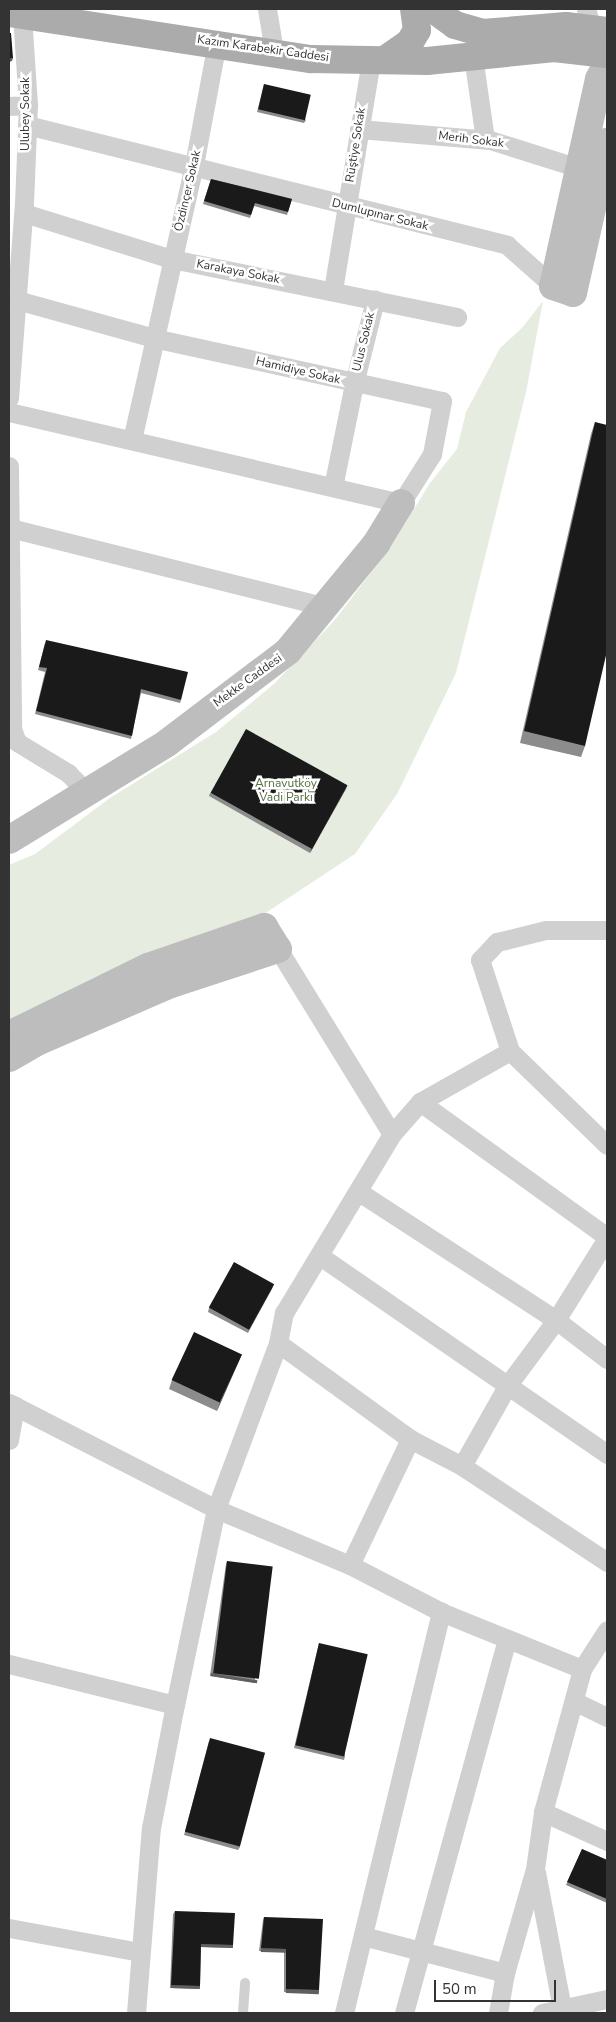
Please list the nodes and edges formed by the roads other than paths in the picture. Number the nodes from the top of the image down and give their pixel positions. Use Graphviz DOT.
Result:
graph roads {
  1 [pos="267,9"];
  2 [pos="414,9"];
  3 [pos="445,13"];
  4 [pos="15,14"];
  5 [pos="595,22"];
  6 [pos="218,42"];
  7 [pos="274,51"];
  8 [pos="607,54"];
  9 [pos="473,56"];
  10 [pos="378,60"];
  11 [pos="607,64"];
  12 [pos="28,105"];
  13 [pos="9,106"];
  14 [pos="27,124"];
  15 [pos="359,129"];
  16 [pos="485,139"];
  17 [pos="607,142"];
  18 [pos="194,165"];
  19 [pos="579,168"];
  20 [pos="19,207"];
  21 [pos="346,207"];
  22 [pos="172,259"];
  23 [pos="563,289"];
  24 [pos="333,290"];
  25 [pos="17,300"];
  26 [pos="375,300"];
  27 [pos="457,317"];
  28 [pos="12,321"];
  29 [pos="154,338"];
  30 [pos="354,384"];
  31 [pos="9,398"];
  32 [pos="442,401"];
  33 [pos="9,412"];
  34 [pos="132,440"];
  35 [pos="9,466"];
  36 [pos="333,487"];
  37 [pos="401,503"];
  38 [pos="10,528"];
  39 [pos="10,581"];
  40 [pos="324,606"];
  41 [pos="11,733"];
  42 [pos="88,794"];
  43 [pos="9,840"];
  44 [pos="607,930"];
  45 [pos="271,938"];
  46 [pos="9,1035"];
  47 [pos="510,1051"];
  48 [pos="9,1058"];
  49 [pos="420,1102"];
  50 [pos="392,1134"];
  51 [pos="607,1145"];
  52 [pos="359,1192"];
  53 [pos="607,1237"];
  54 [pos="320,1256"];
  55 [pos="556,1320"];
  56 [pos="278,1343"];
  57 [pos="607,1359"];
  58 [pos="507,1386"];
  59 [pos="12,1405"];
  60 [pos="410,1439"];
  61 [pos="9,1440"];
  62 [pos="607,1454"];
  63 [pos="462,1466"];
  64 [pos="216,1509"];
  65 [pos="607,1562"];
  66 [pos="350,1565"];
  67 [pos="441,1612"];
  68 [pos="607,1630"];
  69 [pos="506,1639"];
  70 [pos="9,1664"];
  71 [pos="582,1669"];
  72 [pos="574,1702"];
  73 [pos="175,1705"];
  74 [pos="607,1717"];
  75 [pos="543,1812"];
  76 [pos="607,1841"];
  77 [pos="535,1869"];
  78 [pos="9,1928"];
  79 [pos="363,1936"];
  80 [pos="140,1952"];
  81 [pos="419,1953"];
  82 [pos="505,1973"];
  83 [pos="246,1984"];
  84 [pos="607,1999"];
  85 [pos="564,2010"];
  86 [pos="136,2013"];
  87 [pos="243,2013"];
  88 [pos="344,2013"];
  89 [pos="404,2013"];
  90 [pos="498,2013"];
  91 [pos="542,2013"];
  1 -- 7 [label="street"];
  2 -- 10 [label="main road"];
  3 -- 5 [label="main road"];
  4 -- 6 [label="main road, Kazım Karabekir Caddesi"];
  4 -- 12 [label="street, Ulubey Sokak"];
  6 -- 7 [label="main road, Kazım Karabekir Caddesi"];
  6 -- 18 [label="street, Özdinçer Sokak"];
  7 -- 10 [label="main road, Kazım Karabekir Caddesi"];
  8 -- 9 [label="main road, Kazım Karabekir Caddesi"];
  9 -- 10 [label="main road, Kazım Karabekir Caddesi"];
  9 -- 16 [label="street"];
  10 -- 15 [label="street, Rüştiye Sokak"];
  11 -- 19 [label="main road"];
  12 -- 13 [label="street"];
  12 -- 14 [label="street, Ulubey Sokak"];
  14 -- 18 [label="street, Dumlupınar Sokak"];
  14 -- 20 [label="street, Ulubey Sokak"];
  15 -- 16 [label="street, Merih Sokak"];
  15 -- 21 [label="street, Rüştiye Sokak"];
  16 -- 19 [label="street, Merih Sokak"];
  17 -- 23 [label="main road"];
  18 -- 21 [label="street, Dumlupınar Sokak"];
  18 -- 22 [label="street, Özdinçer Sokak"];
  19 -- 23 [label="main road"];
  20 -- 22 [label="street, Karakaya Sokak"];
  20 -- 25 [label="street, Ulubey Sokak"];
  21 -- 23 [label="street, Dumlupınar Sokak"];
  21 -- 24 [label="street, Rüştiye Sokak"];
  22 -- 24 [label="street, Karakaya Sokak"];
  22 -- 29 [label="street, Özdinçer Sokak"];
  24 -- 26 [label="street, Karakaya Sokak"];
  25 -- 28 [label="street, Ulubey Sokak"];
  25 -- 29 [label="street, Hamidiye Sokak"];
  26 -- 27 [label="street, Karakaya Sokak"];
  26 -- 30 [label="street, Ulus Sokak"];
  28 -- 31 [label="street, Ulubey Sokak"];
  29 -- 30 [label="street, Hamidiye Sokak"];
  29 -- 34 [label="street, Özdinçer Sokak"];
  30 -- 32 [label="street, Hamidiye Sokak"];
  30 -- 36 [label="street, Ulus Sokak"];
  32 -- 37 [label="street, Mekke Caddesi"];
  33 -- 34 [label="street"];
  34 -- 36 [label="street"];
  35 -- 38 [label="street"];
  36 -- 37 [label="street"];
  37 -- 40 [label="main road, Mekke Caddesi"];
  38 -- 39 [label="street"];
  38 -- 40 [label="street"];
  39 -- 41 [label="street"];
  40 -- 42 [label="main road, Mekke Caddesi"];
  41 -- 42 [label="street"];
  42 -- 43 [label="main road, Mekke Caddesi"];
  44 -- 47 [label="street"];
  45 -- 46 [label="main road"];
  45 -- 48 [label="main road"];
  45 -- 50 [label="street"];
  47 -- 49 [label="street"];
  47 -- 51 [label="street"];
  49 -- 50 [label="street"];
  49 -- 53 [label="street"];
  50 -- 52 [label="street"];
  52 -- 54 [label="street"];
  52 -- 55 [label="street"];
  53 -- 55 [label="street"];
  54 -- 56 [label="street"];
  54 -- 58 [label="street"];
  55 -- 57 [label="street"];
  55 -- 58 [label="street"];
  56 -- 60 [label="street"];
  56 -- 64 [label="street"];
  58 -- 62 [label="street"];
  58 -- 63 [label="street"];
  59 -- 61 [label="street"];
  59 -- 64 [label="street"];
  60 -- 63 [label="street"];
  60 -- 66 [label="street"];
  63 -- 65 [label="street"];
  64 -- 66 [label="street"];
  64 -- 73 [label="street"];
  66 -- 67 [label="street"];
  67 -- 69 [label="street"];
  67 -- 79 [label="street"];
  68 -- 71 [label="street"];
  69 -- 71 [label="street"];
  69 -- 81 [label="street"];
  70 -- 73 [label="street"];
  71 -- 72 [label="street"];
  72 -- 74 [label="street"];
  72 -- 75 [label="street"];
  73 -- 80 [label="street"];
  75 -- 76 [label="street"];
  75 -- 77 [label="street"];
  77 -- 82 [label="street"];
  77 -- 85 [label="street"];
  78 -- 80 [label="street"];
  79 -- 81 [label="street"];
  79 -- 88 [label="street"];
  80 -- 86 [label="street"];
  81 -- 82 [label="street"];
  81 -- 89 [label="street"];
  82 -- 90 [label="street"];
  83 -- 87 [label="lane"];
  84 -- 85 [label="street"];
  85 -- 91 [label="street"];
}
